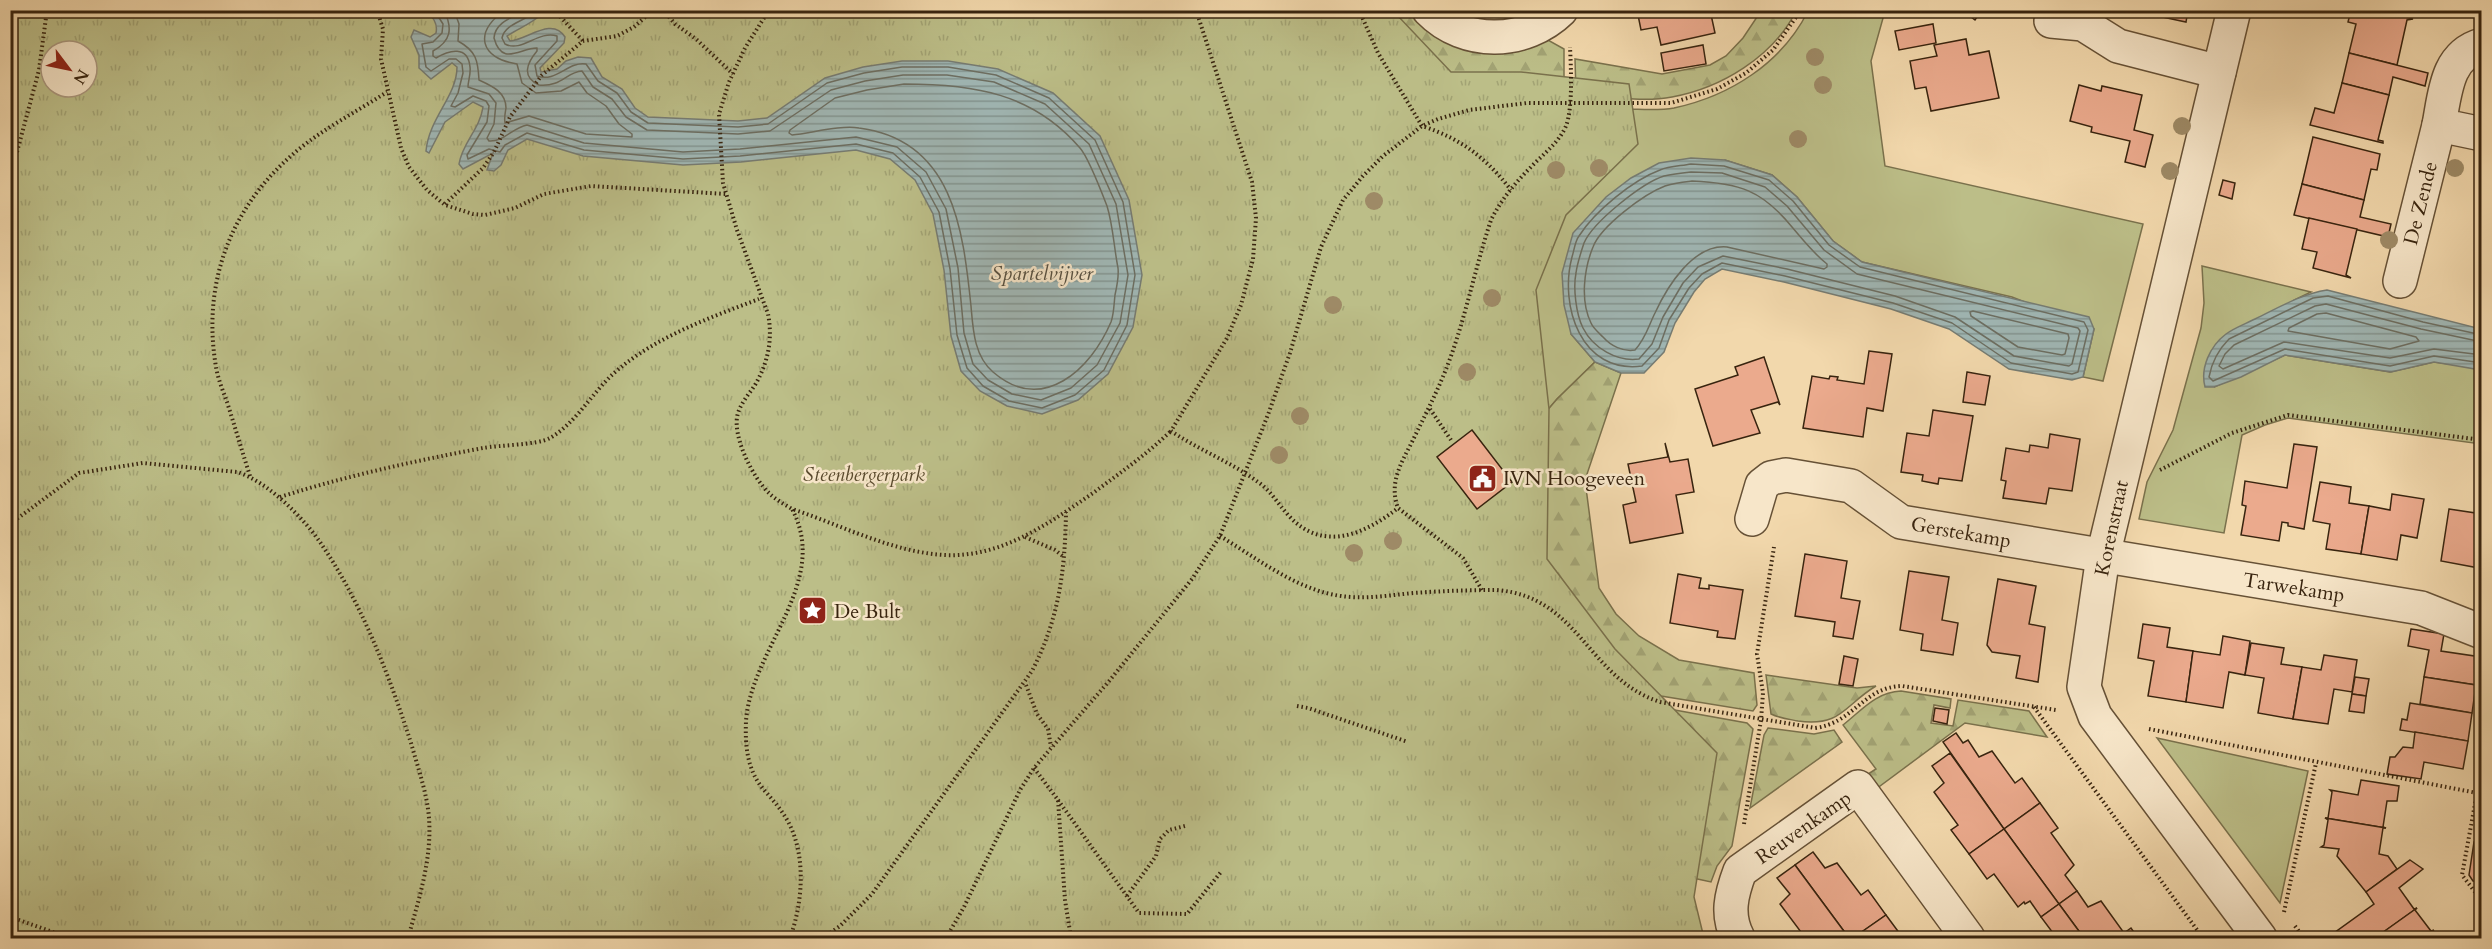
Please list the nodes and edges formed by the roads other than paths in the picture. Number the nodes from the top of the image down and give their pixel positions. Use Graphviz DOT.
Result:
graph roads {
  1 [pos="1429,10"];
  2 [pos="2234,10"];
  3 [pos="1559,13"];
  4 [pos="2051,21"];
  5 [pos="2481,45"];
  6 [pos="2219,72"];
  7 [pos="2439,125"];
  8 [pos="2481,134"];
  9 [pos="2400,281"];
  10 [pos="1752,519"];
  11 [pos="2103,556"];
  12 [pos="2481,632"];
  13 [pos="2271,929"];
  14 [pos="1738,939"];
  15 [pos="1968,939"];
  1 -- 3 [label="street"];
  2 -- 6 [label="street, Korenstraat"];
  4 -- 6 [label="street"];
  5 -- 7 [label="street, De Zende"];
  6 -- 11 [label="street, Korenstraat"];
  7 -- 8 [label="street"];
  7 -- 9 [label="street, De Zende"];
  10 -- 11 [label="street, Gerstekamp"];
  11 -- 12 [label="street, Tarwekamp"];
  11 -- 13 [label="street, Korenstraat"];
  14 -- 15 [label="street, Reuvenkamp"];
}
